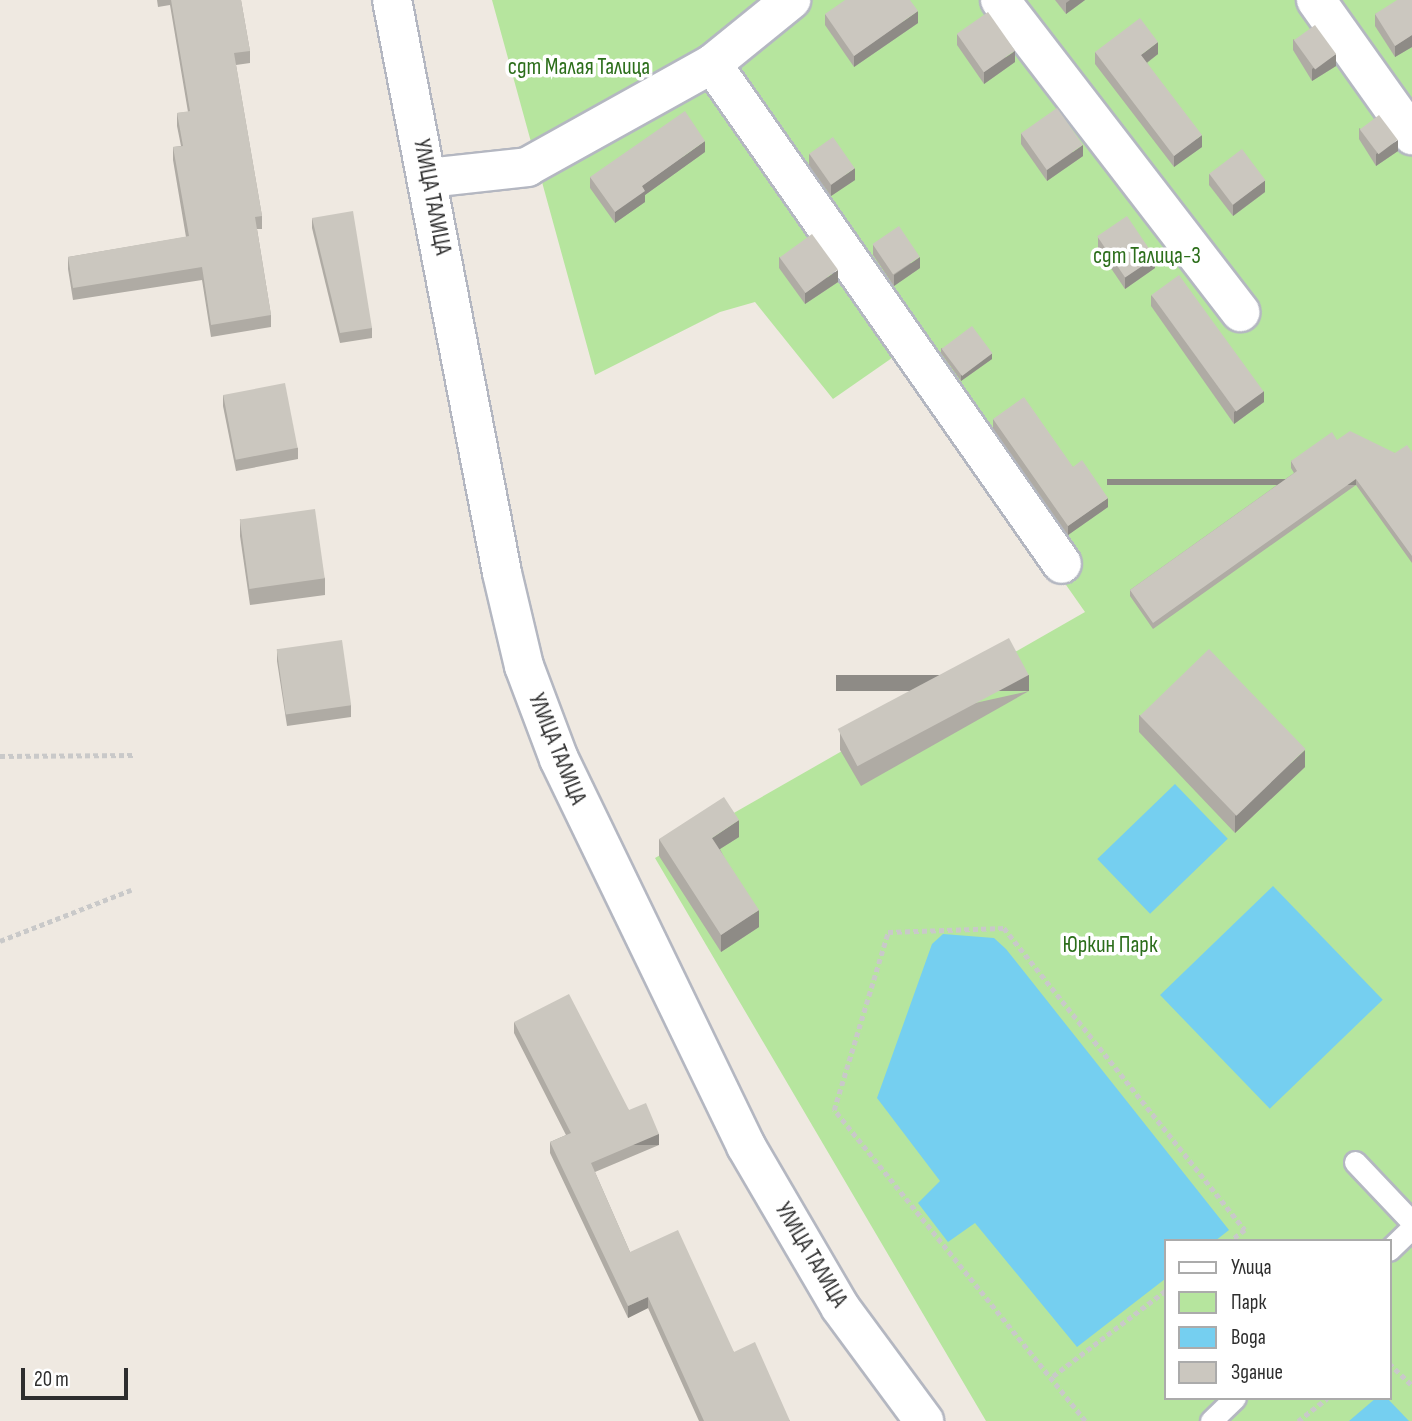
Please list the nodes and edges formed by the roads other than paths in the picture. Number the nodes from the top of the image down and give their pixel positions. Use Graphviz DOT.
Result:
graph roads {
  1 [pos="392,0"];
  2 [pos="791,0"];
  3 [pos="1000,0"];
  4 [pos="1317,0"];
  5 [pos="712,64"];
  6 [pos="1412,135"];
  7 [pos="428,178"];
  8 [pos="1240,312"];
  9 [pos="1062,564"];
  10 [pos="1355,1162"];
  11 [pos="1412,1222"];
  12 [pos="1412,1228"];
  13 [pos="1391,1248"];
  14 [pos="1233,1400"];
  15 [pos="924,1421"];
  16 [pos="1211,1421"];
  1 -- 7 [label="street, УЛИЦА ТАЛИЦА"];
  2 -- 5 [label="street"];
  3 -- 8 [label="street"];
  4 -- 6 [label="street"];
  5 -- 7 [label="street"];
  5 -- 9 [label="street"];
  7 -- 15 [label="street, УЛИЦА ТАЛИЦА"];
  10 -- 11 [label="lane"];
  12 -- 13 [label="lane"];
  14 -- 16 [label="lane"];
}
